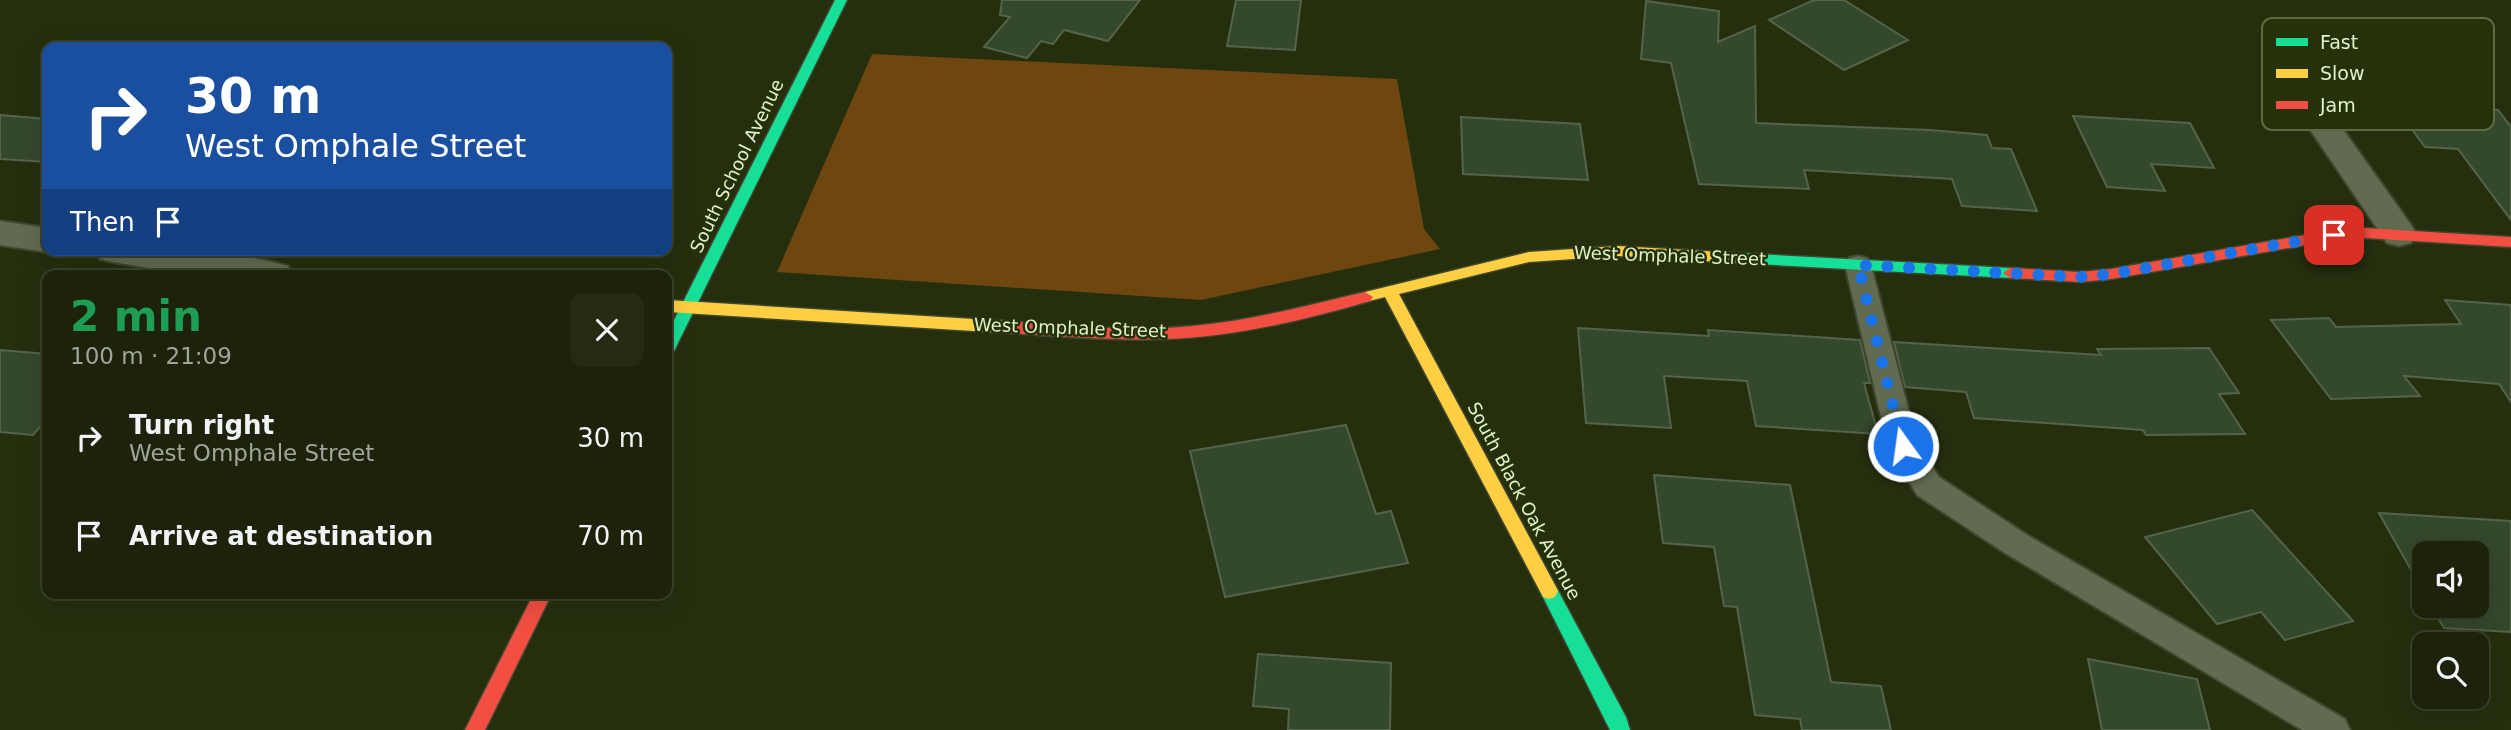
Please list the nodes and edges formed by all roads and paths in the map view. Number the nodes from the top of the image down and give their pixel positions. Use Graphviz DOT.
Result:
graph roads {
  1 [pos="841,0"];
  2 [pos="2327,130"];
  3 [pos="0,233"];
  4 [pos="2399,234"];
  5 [pos="42,239"];
  6 [pos="2511,242"];
  7 [pos="152,256"];
  8 [pos="1858,265"];
  9 [pos="243,270"];
  10 [pos="1390,292"];
  11 [pos="672,306"];
  12 [pos="688,307"];
  13 [pos="672,339"];
  14 [pos="540,599"];
  15 [pos="475,730"];
  16 [pos="1620,730"];
  17 [pos="2333,730"];
  1 -- 12 [label="street, South School Avenue"];
  2 -- 4 [label="street"];
  3 -- 5 [label="street"];
  4 -- 6 [label="street, West Omphale Street"];
  4 -- 8 [label="street, West Omphale Street"];
  7 -- 9 [label="street"];
  8 -- 10 [label="street, West Omphale Street"];
  8 -- 17 [label="lane"];
  10 -- 12 [label="street, West Omphale Street"];
  10 -- 16 [label="street, South Black Oak Avenue"];
  11 -- 12 [label="street, West Omphale Street"];
  12 -- 13 [label="street, South School Avenue"];
  14 -- 15 [label="street"];
}
